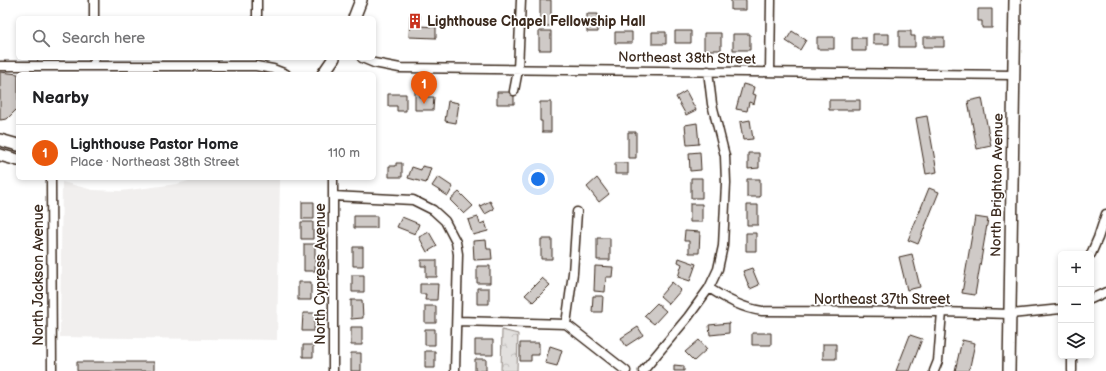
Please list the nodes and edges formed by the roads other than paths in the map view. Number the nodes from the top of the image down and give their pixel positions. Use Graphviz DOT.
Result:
graph roads {
  1 [pos="94,0"];
  2 [pos="257,0"];
  3 [pos="361,0"];
  4 [pos="521,0"];
  5 [pos="771,0"];
  6 [pos="1015,0"];
  7 [pos="94,16"];
  8 [pos="257,16"];
  9 [pos="355,16"];
  10 [pos="333,60"];
  11 [pos="367,60"];
  12 [pos="94,62"];
  13 [pos="256,62"];
  14 [pos="0,66"];
  15 [pos="50,70"];
  16 [pos="518,70"];
  17 [pos="708,71"];
  18 [pos="281,72"];
  19 [pos="324,72"];
  20 [pos="770,72"];
  21 [pos="1014,75"];
  22 [pos="514,91"];
  23 [pos="0,140"];
  24 [pos="16,144"];
  25 [pos="0,155"];
  26 [pos="16,159"];
  27 [pos="51,180"];
  28 [pos="333,180"];
  29 [pos="333,196"];
  30 [pos="577,212"];
  31 [pos="1106,214"];
  32 [pos="1092,251"];
  33 [pos="709,288"];
  34 [pos="1106,292"];
  35 [pos="1094,298"];
  36 [pos="1058,309"];
  37 [pos="942,312"];
  38 [pos="1010,314"];
  39 [pos="457,321"];
  40 [pos="566,324"];
  41 [pos="1072,359"];
  42 [pos="52,371"];
  43 [pos="333,371"];
  44 [pos="455,371"];
  45 [pos="626,371"];
  46 [pos="642,371"];
  47 [pos="934,371"];
  48 [pos="1009,371"];
  49 [pos="1072,371"];
  1 -- 7 [label="street"];
  2 -- 8 [label="street"];
  3 -- 9 [label="main road"];
  4 -- 16 [label="street"];
  5 -- 20 [label="street"];
  6 -- 21 [label="main road, North Brighton Avenue"];
  10 -- 19 [label="main road"];
  11 -- 16 [label="street, Northeast 38th Street"];
  12 -- 13 [label="street"];
  12 -- 15 [label="street"];
  13 -- 18 [label="street"];
  14 -- 15 [label="street"];
  16 -- 17 [label="street, Northeast 38th Street"];
  16 -- 22 [label="street"];
  17 -- 20 [label="street, Northeast 38th Street"];
  17 -- 33 [label="street"];
  20 -- 21 [label="street, Northeast 38th Street"];
  21 -- 38 [label="main road, North Brighton Avenue"];
  23 -- 24 [label="main road"];
  25 -- 26 [label="main road"];
  27 -- 42 [label="street, North Jackson Avenue"];
  28 -- 29 [label="street, North Cypress Avenue"];
  29 -- 39 [label="street"];
  29 -- 43 [label="street, North Cypress Avenue"];
  30 -- 40 [label="street"];
  31 -- 32 [label="street"];
  33 -- 37 [label="street, Northeast 37th Street"];
  33 -- 46 [label="street"];
  34 -- 35 [label="street"];
  36 -- 38 [label="street, Northeast 37th Street"];
  37 -- 38 [label="street, Northeast 37th Street"];
  37 -- 47 [label="street"];
  38 -- 48 [label="main road, North Brighton Avenue"];
  39 -- 40 [label="street"];
  39 -- 44 [label="street"];
  40 -- 45 [label="street"];
  41 -- 49 [label="street"];
}
